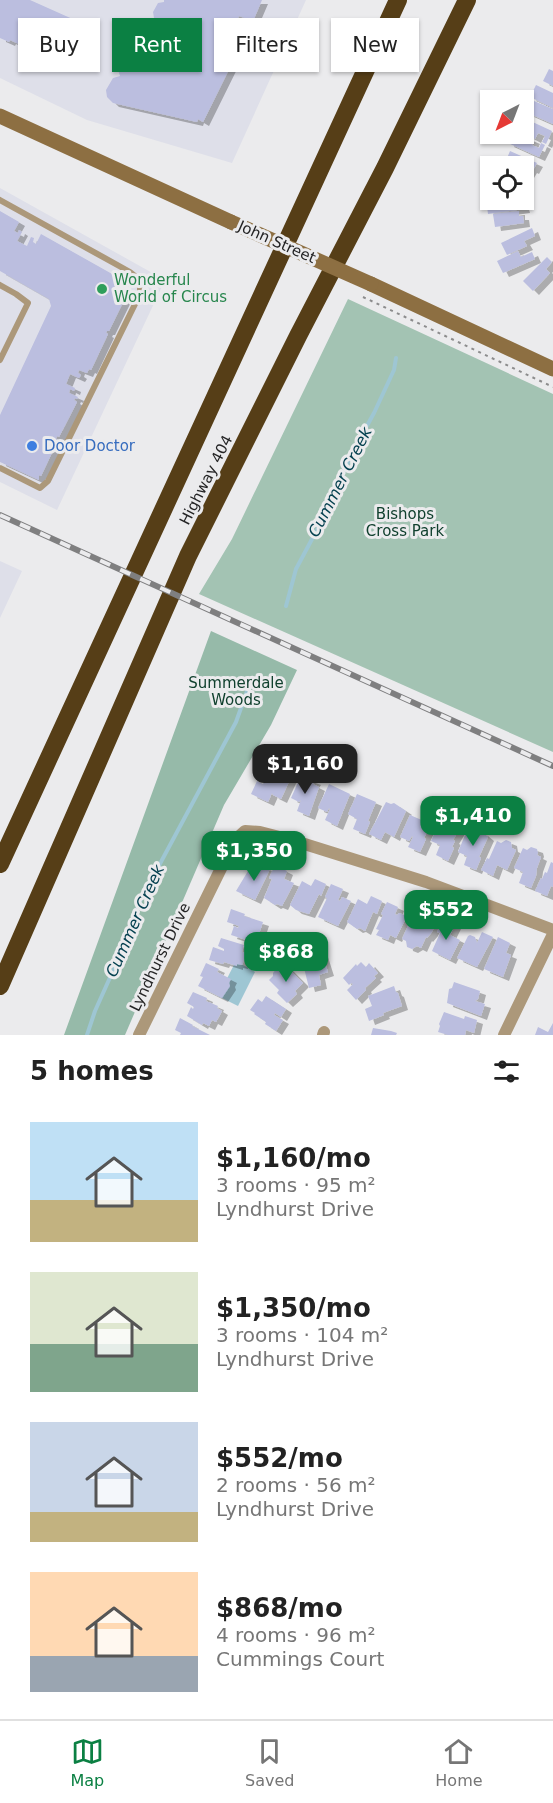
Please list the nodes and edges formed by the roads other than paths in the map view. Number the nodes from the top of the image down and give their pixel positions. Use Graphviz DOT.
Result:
graph roads {
  1 [pos="398,0"];
  2 [pos="467,0"];
  3 [pos="0,116"];
  4 [pos="0,200"];
  5 [pos="0,285"];
  6 [pos="0,360"];
  7 [pos="553,369"];
  8 [pos="0,468"];
  9 [pos="0,864"];
  10 [pos="553,932"];
  11 [pos="0,986"];
  12 [pos="139,1035"];
  13 [pos="504,1035"];
  1 -- 9 [label="highway, Highway 404"];
  2 -- 11 [label="highway, Highway 404"];
  3 -- 7 [label="main road, John Street, bridge"];
  4 -- 8 [label="lane"];
  5 -- 6 [label="lane"];
  10 -- 12 [label="street, Lyndhurst Drive"];
  10 -- 13 [label="street"];
}
